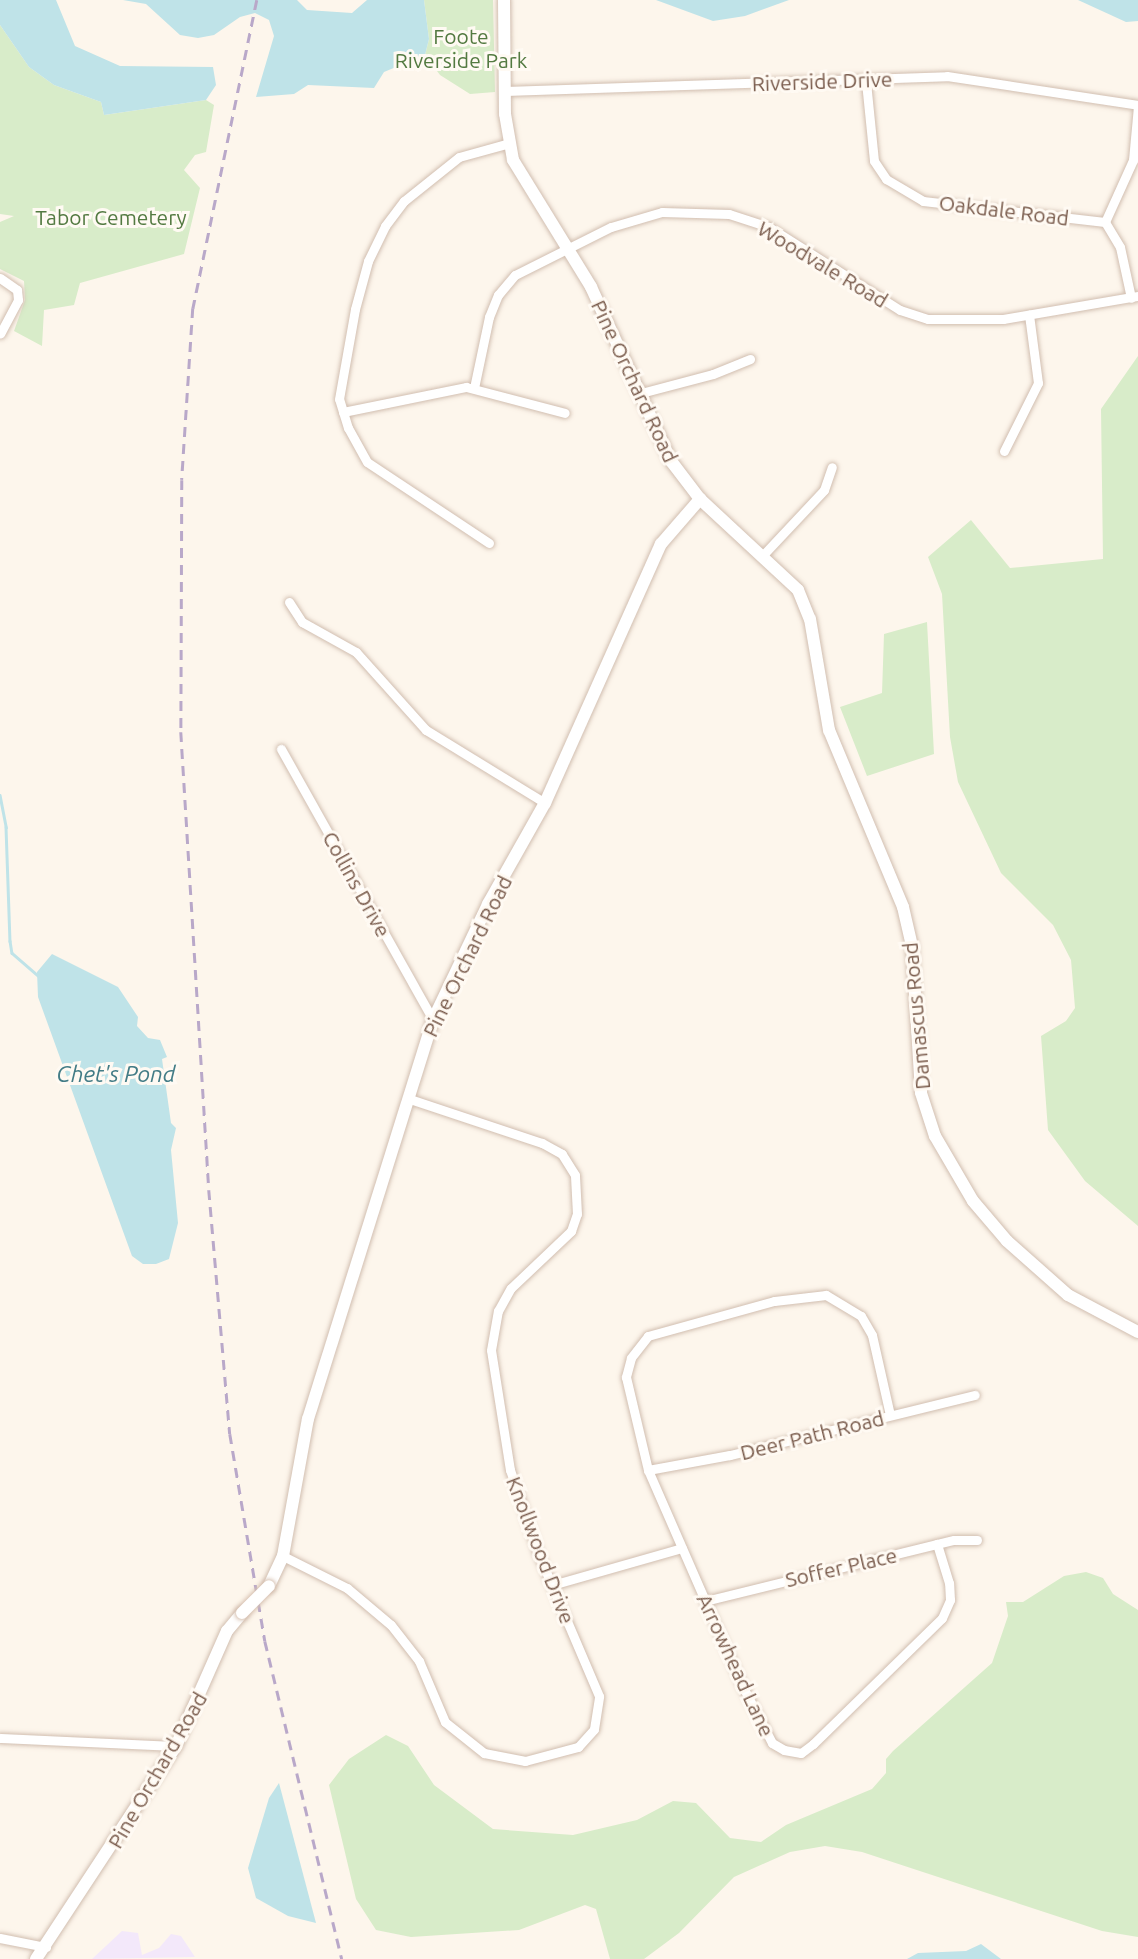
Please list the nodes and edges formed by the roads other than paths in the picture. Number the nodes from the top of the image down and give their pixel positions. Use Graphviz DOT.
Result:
graph roads {
  1 [pos="504,0"];
  2 [pos="866,82"];
  3 [pos="505,91"];
  4 [pos="1138,106"];
  5 [pos="510,143"];
  6 [pos="1105,222"];
  7 [pos="565,250"];
  8 [pos="0,278"];
  9 [pos="1135,297"];
  10 [pos="1029,315"];
  11 [pos="0,334"];
  12 [pos="750,359"];
  13 [pos="474,388"];
  14 [pos="640,393"];
  15 [pos="343,412"];
  16 [pos="565,413"];
  17 [pos="1004,451"];
  18 [pos="832,467"];
  19 [pos="700,499"];
  20 [pos="489,543"];
  21 [pos="763,555"];
  22 [pos="289,602"];
  23 [pos="281,749"];
  24 [pos="545,803"];
  25 [pos="433,1020"];
  26 [pos="407,1098"];
  27 [pos="1138,1332"];
  28 [pos="975,1395"];
  29 [pos="890,1415"];
  30 [pos="648,1470"];
  31 [pos="977,1540"];
  32 [pos="937,1544"];
  33 [pos="681,1548"];
  34 [pos="283,1556"];
  35 [pos="552,1585"];
  36 [pos="705,1601"];
  37 [pos="0,1738"];
  38 [pos="176,1746"];
  39 [pos="0,1938"];
  40 [pos="46,1947"];
  41 [pos="36,1959"];
  1 -- 3 [label="street, Pine Orchard Road"];
  2 -- 3 [label="street, Riverside Drive"];
  2 -- 4 [label="street, Riverside Drive"];
  2 -- 6 [label="street, Oakdale Road"];
  3 -- 5 [label="street, Pine Orchard Road"];
  4 -- 6 [label="street"];
  5 -- 7 [label="street, Pine Orchard Road"];
  5 -- 15 [label="street"];
  6 -- 9 [label="street"];
  7 -- 10 [label="street, Woodvale Road"];
  7 -- 13 [label="street, Woodvale Road"];
  7 -- 14 [label="street, Pine Orchard Road"];
  8 -- 11 [label="street"];
  9 -- 10 [label="street, Woodvale Road"];
  10 -- 17 [label="street"];
  12 -- 14 [label="street"];
  13 -- 15 [label="street"];
  13 -- 16 [label="street"];
  14 -- 19 [label="street, Pine Orchard Road"];
  15 -- 20 [label="street"];
  18 -- 21 [label="street"];
  19 -- 21 [label="street, Damascus Road"];
  19 -- 24 [label="street, Pine Orchard Road"];
  21 -- 27 [label="street, Damascus Road"];
  22 -- 24 [label="street"];
  23 -- 25 [label="street, Collins Drive"];
  24 -- 25 [label="street, Pine Orchard Road"];
  25 -- 26 [label="street, Pine Orchard Road"];
  26 -- 34 [label="street, Pine Orchard Road"];
  26 -- 35 [label="street, Knollwood Drive"];
  28 -- 29 [label="street, Deer Path Road"];
  29 -- 30 [label="street, Deer Path Road"];
  29 -- 30 [label="street, Arrowhead Lane"];
  30 -- 33 [label="street, Arrowhead Lane"];
  31 -- 32 [label="street, Soffer Place"];
  32 -- 36 [label="street, Soffer Place"];
  32 -- 36 [label="street, Arrowhead Lane"];
  33 -- 35 [label="street"];
  33 -- 36 [label="street, Arrowhead Lane"];
  34 -- 35 [label="street, Knollwood Drive"];
  34 -- 38 [label="street, Pine Orchard Road, bridge"];
  37 -- 38 [label="street"];
  38 -- 40 [label="street, Pine Orchard Road"];
  39 -- 40 [label="street"];
  40 -- 41 [label="street, Pine Orchard Road"];
}
